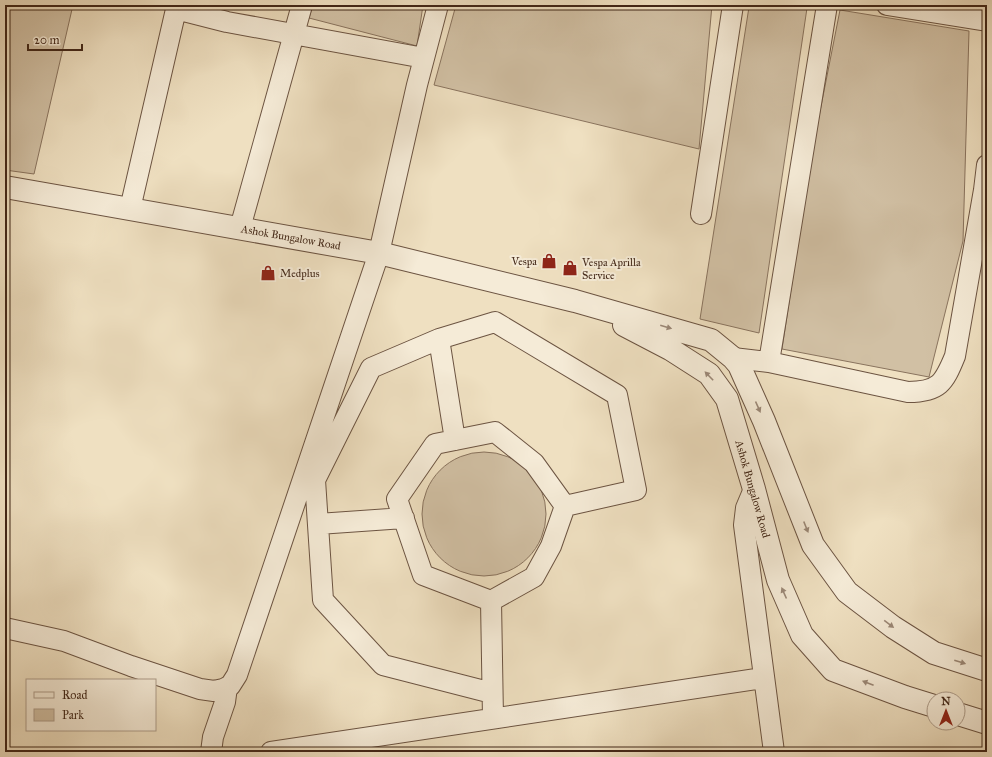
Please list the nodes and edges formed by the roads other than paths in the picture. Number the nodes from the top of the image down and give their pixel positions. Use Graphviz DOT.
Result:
graph roads {
  1 [pos="302,5"];
  2 [pos="438,5"];
  3 [pos="733,5"];
  4 [pos="827,5"];
  5 [pos="886,5"];
  6 [pos="176,7"];
  7 [pos="228,13"];
  8 [pos="987,21"];
  9 [pos="295,34"];
  10 [pos="424,58"];
  11 [pos="987,165"];
  12 [pos="5,187"];
  13 [pos="130,209"];
  14 [pos="701,214"];
  15 [pos="240,228"];
  16 [pos="379,253"];
  17 [pos="575,300"];
  18 [pos="438,339"];
  19 [pos="733,358"];
  20 [pos="769,362"];
  21 [pos="455,440"];
  22 [pos="754,489"];
  23 [pos="564,506"];
  24 [pos="404,518"];
  25 [pos="318,524"];
  26 [pos="491,601"];
  27 [pos="5,628"];
  28 [pos="987,670"];
  29 [pos="763,678"];
  30 [pos="227,687"];
  31 [pos="492,693"];
  32 [pos="926,704"];
  33 [pos="966,716"];
  34 [pos="493,718"];
  35 [pos="987,723"];
  36 [pos="211,752"];
  37 [pos="271,752"];
  38 [pos="774,752"];
  1 -- 9 [label="street"];
  2 -- 10 [label="street"];
  3 -- 14 [label="street"];
  4 -- 20 [label="street"];
  5 -- 8 [label="street"];
  6 -- 7 [label="street"];
  6 -- 13 [label="street"];
  7 -- 9 [label="street"];
  9 -- 10 [label="street"];
  9 -- 15 [label="street"];
  10 -- 16 [label="street"];
  11 -- 20 [label="street"];
  12 -- 13 [label="street, Ashok Bungalow Road"];
  13 -- 15 [label="street, Ashok Bungalow Road"];
  15 -- 16 [label="street, Ashok Bungalow Road"];
  16 -- 17 [label="street, Ashok Bungalow Road"];
  16 -- 30 [label="street"];
  17 -- 19 [label="street, Ashok Bungalow Road, one-way"];
  22 -- 17 [label="street, Ashok Bungalow Road, one-way"];
  18 -- 21 [label="street"];
  18 -- 23 [label="street"];
  18 -- 25 [label="street"];
  19 -- 20 [label="street"];
  19 -- 28 [label="street, Ashok Bungalow Road, one-way"];
  21 -- 23 [label="street"];
  21 -- 24 [label="street"];
  22 -- 29 [label="street"];
  32 -- 22 [label="street, Ashok Bungalow Road, one-way"];
  23 -- 26 [label="street"];
  24 -- 25 [label="street"];
  24 -- 26 [label="street"];
  25 -- 31 [label="street"];
  26 -- 31 [label="street"];
  27 -- 30 [label="street"];
  29 -- 34 [label="street"];
  29 -- 38 [label="street"];
  30 -- 36 [label="street"];
  31 -- 34 [label="street"];
  33 -- 35 [label="street"];
  34 -- 37 [label="street"];
}
